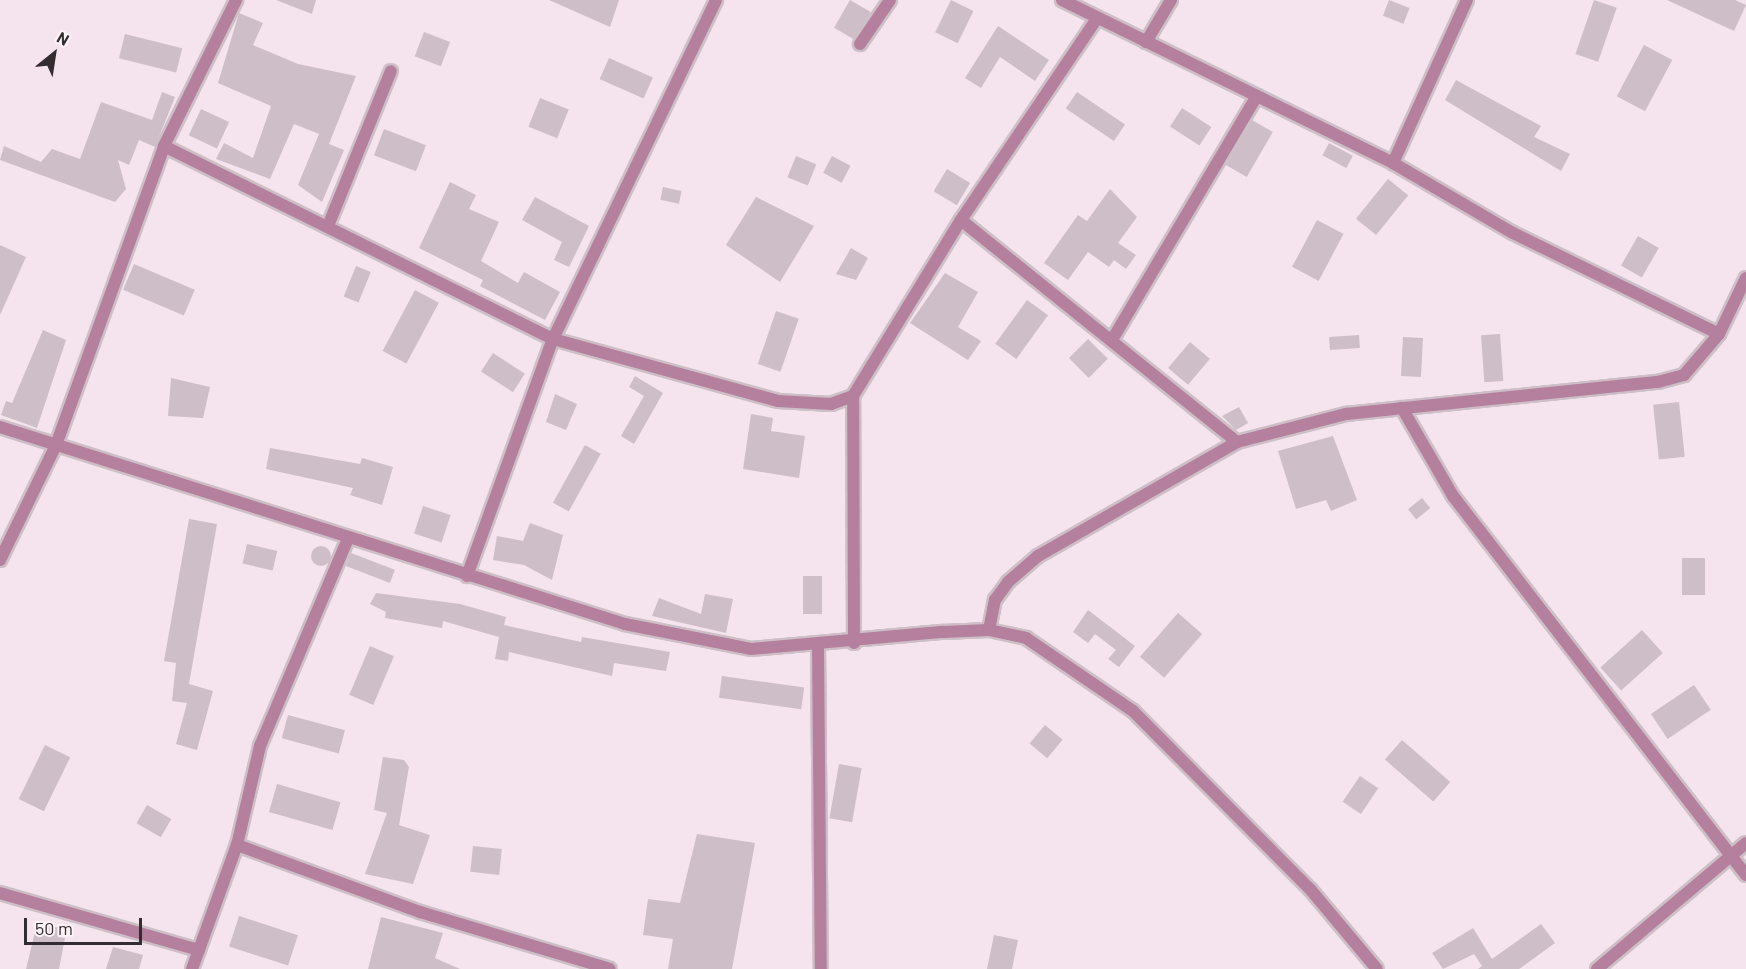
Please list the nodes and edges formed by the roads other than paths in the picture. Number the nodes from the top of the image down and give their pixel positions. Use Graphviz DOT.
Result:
graph roads {
  1 [pos="236,0"];
  2 [pos="716,0"];
  3 [pos="890,0"];
  4 [pos="1062,0"];
  5 [pos="1171,0"];
  6 [pos="1467,0"];
  7 [pos="1097,18"];
  8 [pos="1146,42"];
  9 [pos="860,44"];
  10 [pos="391,71"];
  11 [pos="1257,96"];
  12 [pos="164,146"];
  13 [pos="1393,163"];
  14 [pos="961,220"];
  15 [pos="328,226"];
  16 [pos="1746,278"];
  17 [pos="1719,334"];
  18 [pos="553,339"];
  19 [pos="1112,340"];
  20 [pos="853,396"];
  21 [pos="1402,408"];
  22 [pos="0,427"];
  23 [pos="1237,442"];
  24 [pos="56,444"];
  25 [pos="347,541"];
  26 [pos="0,560"];
  27 [pos="467,576"];
  28 [pos="988,630"];
  29 [pos="854,643"];
  30 [pos="818,645"];
  31 [pos="1746,843"];
  32 [pos="237,845"];
  33 [pos="1731,856"];
  34 [pos="1746,875"];
  35 [pos="0,893"];
  36 [pos="199,950"];
  37 [pos="192,969"];
  38 [pos="610,969"];
  39 [pos="821,969"];
  40 [pos="1377,969"];
  41 [pos="1597,969"];
  1 -- 12 [label="street"];
  2 -- 18 [label="street"];
  3 -- 9 [label="street"];
  4 -- 7 [label="street"];
  5 -- 8 [label="street"];
  6 -- 13 [label="street"];
  7 -- 8 [label="street"];
  7 -- 14 [label="street"];
  8 -- 11 [label="street"];
  10 -- 15 [label="street"];
  11 -- 13 [label="street"];
  11 -- 19 [label="street"];
  12 -- 15 [label="street"];
  12 -- 24 [label="street"];
  13 -- 17 [label="street"];
  14 -- 19 [label="street"];
  14 -- 20 [label="street"];
  15 -- 18 [label="street"];
  16 -- 17 [label="street"];
  17 -- 21 [label="street"];
  18 -- 20 [label="street"];
  18 -- 27 [label="street"];
  19 -- 23 [label="street"];
  20 -- 29 [label="street"];
  21 -- 23 [label="street"];
  21 -- 33 [label="street"];
  22 -- 24 [label="street"];
  23 -- 28 [label="street"];
  24 -- 25 [label="street"];
  24 -- 26 [label="street"];
  25 -- 27 [label="street"];
  25 -- 32 [label="street"];
  27 -- 30 [label="street"];
  28 -- 29 [label="street"];
  28 -- 40 [label="street"];
  29 -- 30 [label="street"];
  30 -- 39 [label="street"];
  31 -- 33 [label="street"];
  32 -- 36 [label="street"];
  32 -- 38 [label="street"];
  33 -- 34 [label="street"];
  33 -- 41 [label="street"];
  35 -- 36 [label="street"];
  36 -- 37 [label="street"];
}
